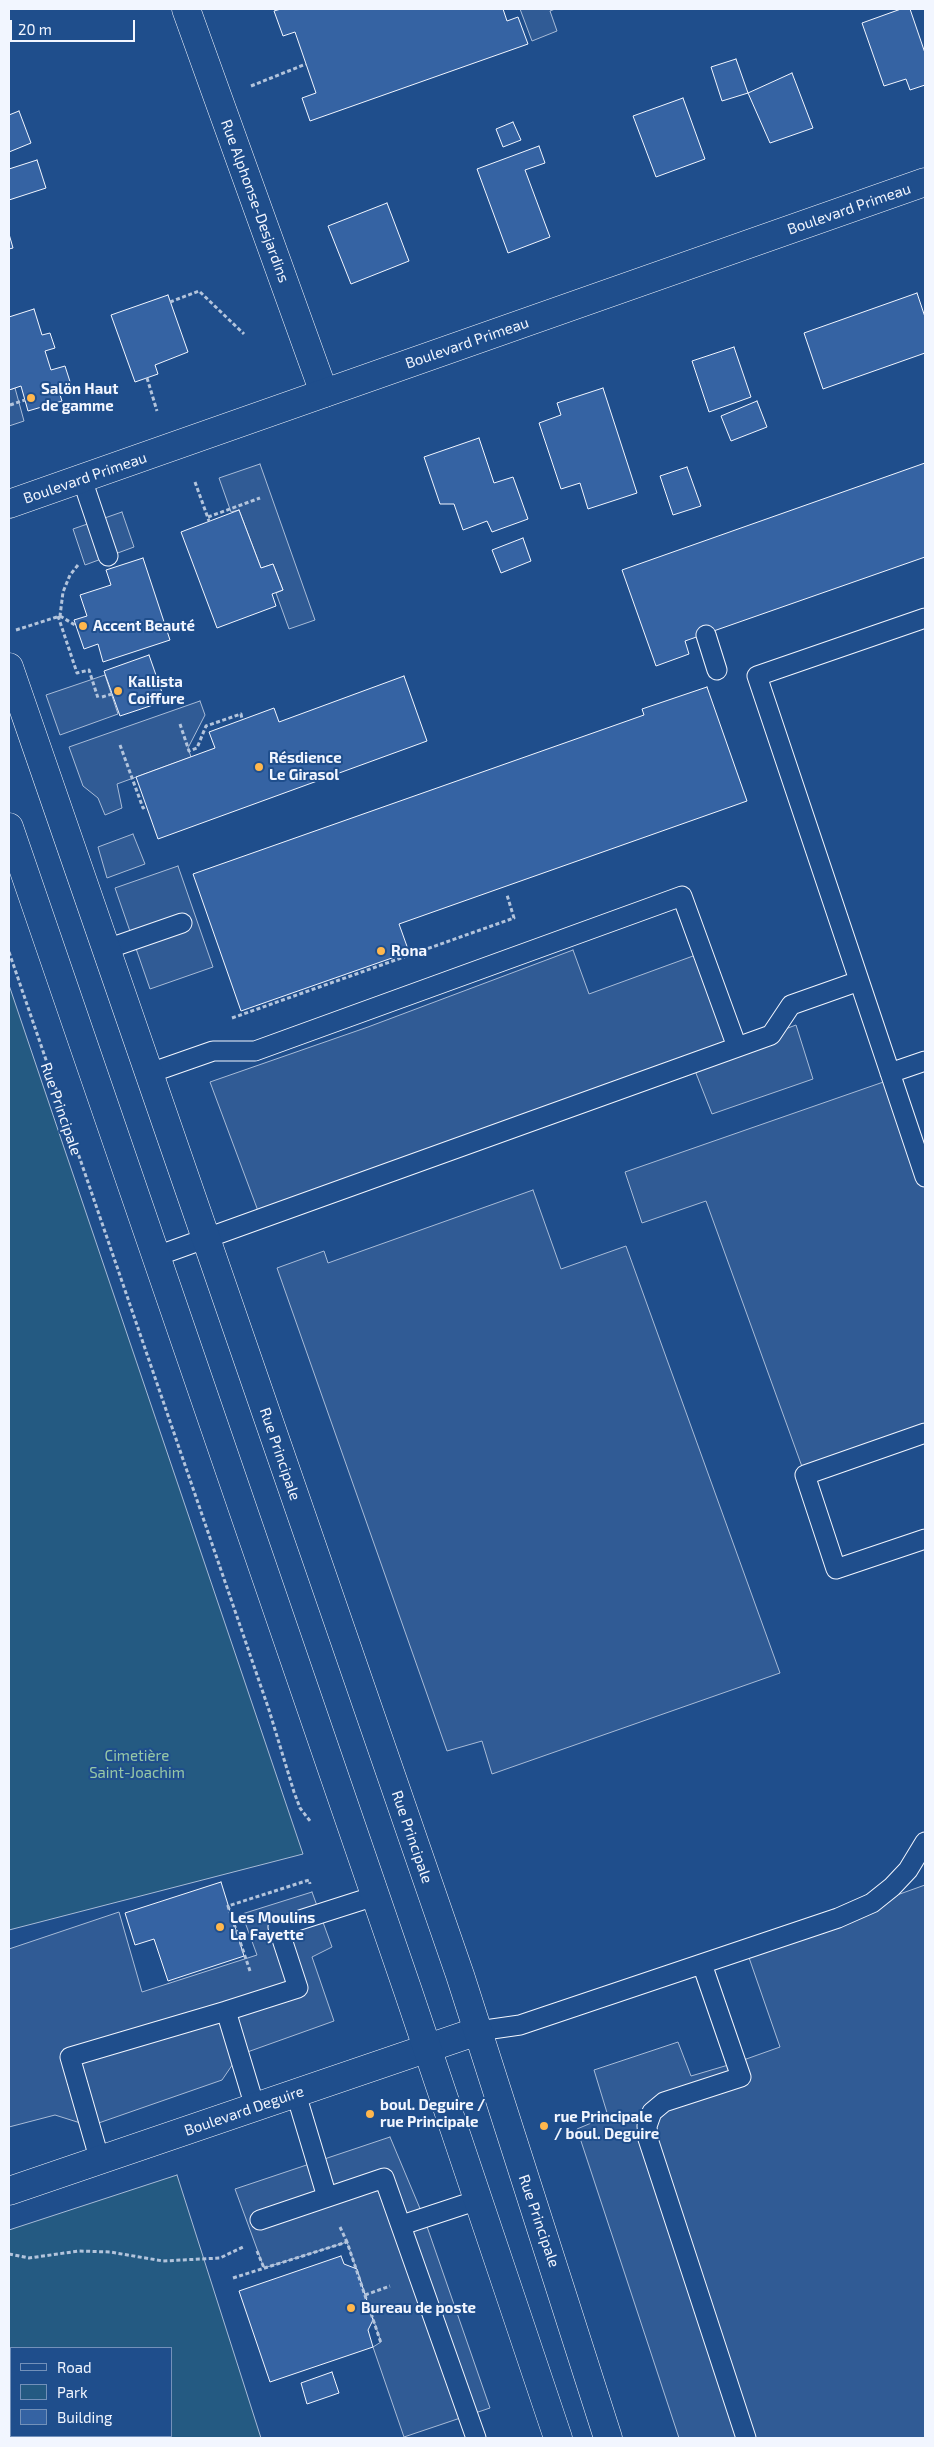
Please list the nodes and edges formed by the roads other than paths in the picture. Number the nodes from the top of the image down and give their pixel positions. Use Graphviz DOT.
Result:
graph roads {
  1 [pos="186,9"];
  2 [pos="925,182"];
  3 [pos="324,393"];
  4 [pos="82,479"];
  5 [pos="9,504"];
  6 [pos="108,556"];
  7 [pos="925,618"];
  8 [pos="706,634"];
  9 [pos="9,667"];
  10 [pos="717,670"];
  11 [pos="9,826"];
  12 [pos="182,923"];
  13 [pos="107,949"];
  14 [pos="859,981"];
  15 [pos="736,1047"];
  16 [pos="925,1061"];
  17 [pos="150,1073"];
  18 [pos="890,1073"];
  19 [pos="925,1177"];
  20 [pos="207,1238"];
  21 [pos="157,1256"];
  22 [pos="925,1433"];
  23 [pos="925,1539"];
  24 [pos="925,1842"];
  25 [pos="375,1896"];
  26 [pos="702,1964"];
  27 [pos="226,2011"];
  28 [pos="478,2031"];
  29 [pos="428,2048"];
  30 [pos="296,2094"];
  31 [pos="256,2107"];
  32 [pos="100,2161"];
  33 [pos="9,2191"];
  34 [pos="328,2197"];
  35 [pos="478,2200"];
  36 [pos="260,2220"];
  37 [pos="402,2226"];
  38 [pos="476,2438"];
  39 [pos="558,2438"];
  40 [pos="608,2438"];
  41 [pos="746,2438"];
  1 -- 3 [label="street, Rue Alphonse-Desjardins"];
  2 -- 3 [label="street, Boulevard Primeau"];
  3 -- 4 [label="street, Boulevard Primeau"];
  4 -- 5 [label="street, Boulevard Primeau"];
  4 -- 6 [label="lane"];
  7 -- 14 [label="lane"];
  8 -- 10 [label="lane"];
  9 -- 13 [label="street, Rue Principale"];
  11 -- 21 [label="street"];
  12 -- 13 [label="lane"];
  13 -- 17 [label="street, Rue Principale"];
  14 -- 15 [label="lane"];
  14 -- 18 [label="lane"];
  15 -- 17 [label="lane"];
  15 -- 20 [label="lane"];
  16 -- 18 [label="lane"];
  17 -- 20 [label="street, Rue Principale"];
  18 -- 19 [label="lane"];
  20 -- 21 [label="lane"];
  20 -- 28 [label="street, Rue Principale"];
  21 -- 25 [label="street"];
  22 -- 23 [label="lane"];
  24 -- 26 [label="lane"];
  25 -- 27 [label="lane"];
  25 -- 29 [label="street"];
  26 -- 28 [label="lane"];
  26 -- 41 [label="lane"];
  27 -- 31 [label="lane"];
  27 -- 32 [label="lane"];
  28 -- 29 [label="street, Boulevard Deguire"];
  28 -- 40 [label="street, Rue Principale"];
  29 -- 30 [label="street, Boulevard Deguire"];
  29 -- 35 [label="street"];
  30 -- 31 [label="street, Boulevard Deguire"];
  30 -- 34 [label="lane"];
  31 -- 32 [label="street, Boulevard Deguire"];
  32 -- 33 [label="street, Boulevard Deguire"];
  34 -- 36 [label="lane"];
  34 -- 37 [label="lane"];
  35 -- 37 [label="lane"];
  35 -- 39 [label="street"];
  37 -- 38 [label="lane"];
}
